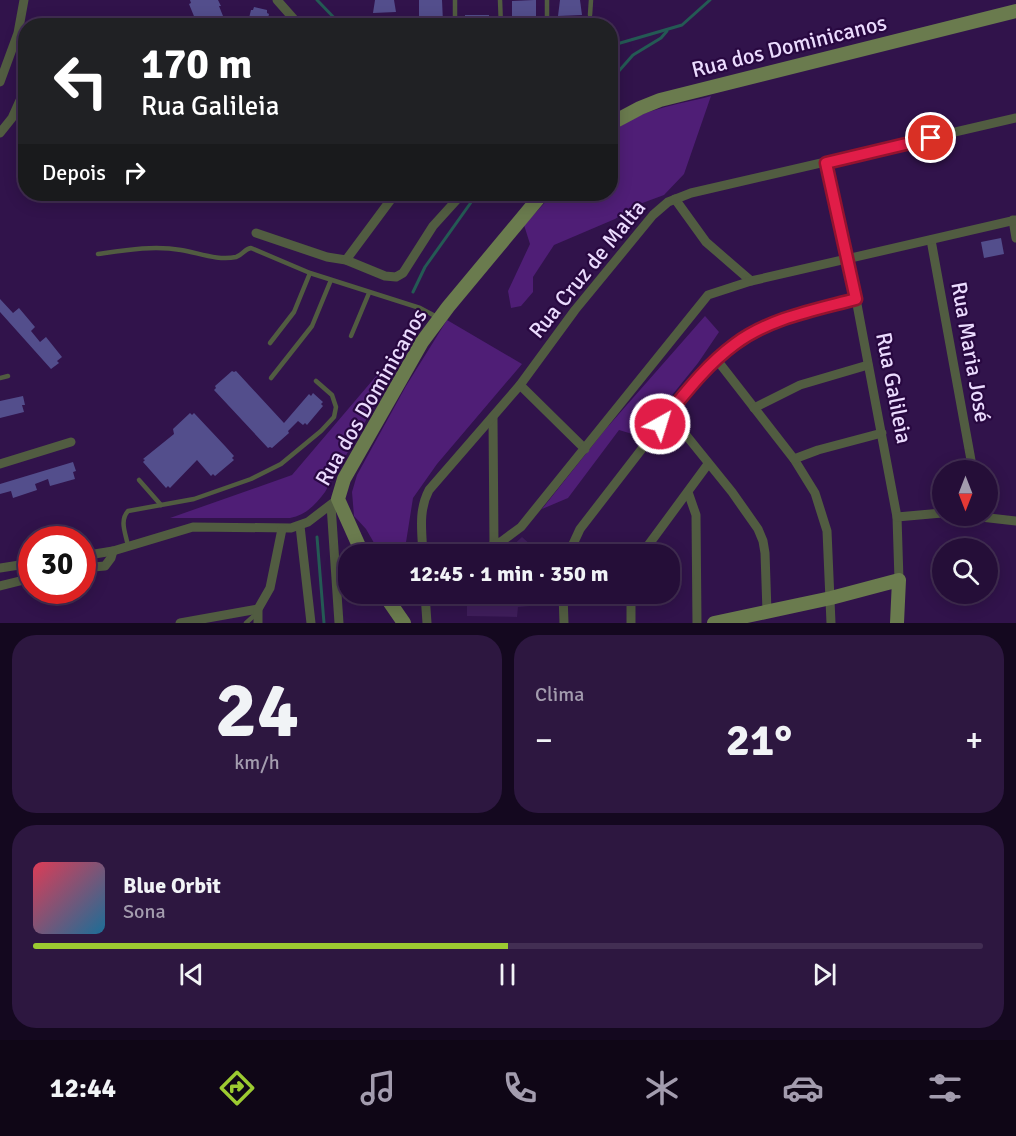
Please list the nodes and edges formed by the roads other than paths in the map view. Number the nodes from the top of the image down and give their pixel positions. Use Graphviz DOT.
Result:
graph roads {
  1 [pos="24,0"];
  2 [pos="277,0"];
  3 [pos="455,0"];
  4 [pos="500,0"];
  5 [pos="547,0"];
  6 [pos="591,0"];
  7 [pos="1016,11"];
  8 [pos="590,15"];
  9 [pos="21,18"];
  10 [pos="293,18"];
  11 [pos="455,18"];
  12 [pos="501,18"];
  13 [pos="547,18"];
  14 [pos="18,33"];
  15 [pos="0,82"];
  16 [pos="18,105"];
  17 [pos="1016,118"];
  18 [pos="618,120"];
  19 [pos="0,133"];
  20 [pos="826,163"];
  21 [pos="675,199"];
  22 [pos="390,201"];
  23 [pos="456,201"];
  24 [pos="535,201"];
  25 [pos="1014,220"];
  26 [pos="256,233"];
  27 [pos="1016,238"];
  28 [pos="931,240"];
  29 [pos="98,254"];
  30 [pos="346,260"];
  31 [pos="848,260"];
  32 [pos="310,273"];
  33 [pos="331,280"];
  34 [pos="750,281"];
  35 [pos="369,293"];
  36 [pos="856,299"];
  37 [pos="439,319"];
  38 [pos="351,336"];
  39 [pos="270,343"];
  40 [pos="717,360"];
  41 [pos="868,365"];
  42 [pos="8,376"];
  43 [pos="0,378"];
  44 [pos="271,378"];
  45 [pos="316,381"];
  46 [pos="520,385"];
  47 [pos="754,408"];
  48 [pos="669,414"];
  49 [pos="493,417"];
  50 [pos="882,433"];
  51 [pos="71,442"];
  52 [pos="585,448"];
  53 [pos="794,459"];
  54 [pos="971,460"];
  55 [pos="0,464"];
  56 [pos="708,464"];
  57 [pos="139,480"];
  58 [pos="688,492"];
  59 [pos="334,502"];
  60 [pos="161,505"];
  61 [pos="932,514"];
  62 [pos="897,517"];
  63 [pos="998,519"];
  64 [pos="1016,521"];
  65 [pos="300,526"];
  66 [pos="282,529"];
  67 [pos="358,544"];
  68 [pos="423,544"];
  69 [pos="494,544"];
  70 [pos="498,544"];
  71 [pos="573,544"];
  72 [pos="648,544"];
  73 [pos="128,546"];
  74 [pos="113,551"];
  75 [pos="96,554"];
  76 [pos="18,565"];
  77 [pos="96,567"];
  78 [pos="0,568"];
  79 [pos="899,580"];
  80 [pos="18,582"];
  81 [pos="0,586"];
  82 [pos="831,598"];
  83 [pos="391,604"];
  84 [pos="426,604"];
  85 [pos="563,604"];
  86 [pos="631,604"];
  87 [pos="767,612"];
  88 [pos="258,615"];
  89 [pos="180,623"];
  90 [pos="246,623"];
  91 [pos="311,623"];
  92 [pos="339,623"];
  93 [pos="404,623"];
  94 [pos="427,623"];
  95 [pos="564,623"];
  96 [pos="631,623"];
  97 [pos="697,623"];
  98 [pos="714,623"];
  99 [pos="831,623"];
  100 [pos="897,623"];
  1 -- 9 [label="street"];
  2 -- 10 [label="street"];
  3 -- 11 [label="lane"];
  4 -- 12 [label="lane"];
  5 -- 13 [label="lane"];
  6 -- 8 [label="lane"];
  7 -- 18 [label="street, Rua dos Dominicanos"];
  14 -- 15 [label="street"];
  16 -- 19 [label="street"];
  17 -- 20 [label="street, Rua Cruz de Malta"];
  20 -- 21 [label="street, Rua Cruz de Malta"];
  20 -- 31 [label="street, Rua Galileia"];
  21 -- 34 [label="street"];
  21 -- 46 [label="street, Rua Cruz de Malta"];
  22 -- 30 [label="street"];
  23 -- 30 [label="street"];
  24 -- 37 [label="street, Rua dos Dominicanos"];
  25 -- 27 [label="street"];
  25 -- 28 [label="street"];
  26 -- 30 [label="street"];
  28 -- 31 [label="street"];
  28 -- 54 [label="street, Rua Maria José"];
  29 -- 32 [label="lane"];
  31 -- 34 [label="street"];
  31 -- 36 [label="street, Rua Galileia"];
  32 -- 33 [label="lane"];
  32 -- 39 [label="lane"];
  33 -- 35 [label="lane"];
  33 -- 44 [label="lane"];
  34 -- 52 [label="street"];
  35 -- 37 [label="lane"];
  35 -- 38 [label="lane"];
  36 -- 40 [label="street"];
  36 -- 41 [label="street, Rua Galileia"];
  37 -- 59 [label="street, Rua dos Dominicanos"];
  40 -- 47 [label="street"];
  40 -- 48 [label="street"];
  41 -- 47 [label="street"];
  41 -- 50 [label="street, Rua Galileia"];
  42 -- 43 [label="lane"];
  45 -- 60 [label="lane"];
  46 -- 49 [label="street, Rua Cruz de Malta"];
  46 -- 52 [label="street"];
  47 -- 53 [label="street"];
  48 -- 56 [label="street"];
  48 -- 71 [label="street"];
  49 -- 68 [label="street, Rua Cruz de Malta"];
  49 -- 69 [label="street"];
  50 -- 53 [label="street"];
  50 -- 62 [label="street, Rua Galileia"];
  51 -- 55 [label="street"];
  52 -- 70 [label="street"];
  53 -- 82 [label="street"];
  56 -- 58 [label="street"];
  56 -- 87 [label="street"];
  57 -- 60 [label="lane"];
  58 -- 72 [label="street"];
  58 -- 97 [label="street"];
  59 -- 65 [label="street, Rua dos Dominicanos"];
  59 -- 67 [label="street"];
  59 -- 92 [label="street"];
  60 -- 73 [label="lane"];
  61 -- 62 [label="street"];
  62 -- 79 [label="street, Rua Galileia"];
  63 -- 64 [label="street"];
  65 -- 66 [label="street, Rua dos Dominicanos"];
  65 -- 91 [label="street"];
  66 -- 73 [label="street, Rua dos Dominicanos"];
  66 -- 88 [label="street"];
  73 -- 74 [label="street, Rua dos Dominicanos"];
  74 -- 75 [label="street, Rua dos Dominicanos"];
  74 -- 77 [label="street"];
  76 -- 78 [label="street"];
  79 -- 82 [label="street"];
  79 -- 100 [label="street, Rua Galileia"];
  80 -- 81 [label="street"];
  82 -- 87 [label="street"];
  82 -- 99 [label="street"];
  83 -- 93 [label="street"];
  84 -- 94 [label="street"];
  85 -- 95 [label="street"];
  86 -- 96 [label="street"];
  87 -- 98 [label="street"];
  88 -- 89 [label="street"];
  88 -- 90 [label="lane"];
}
